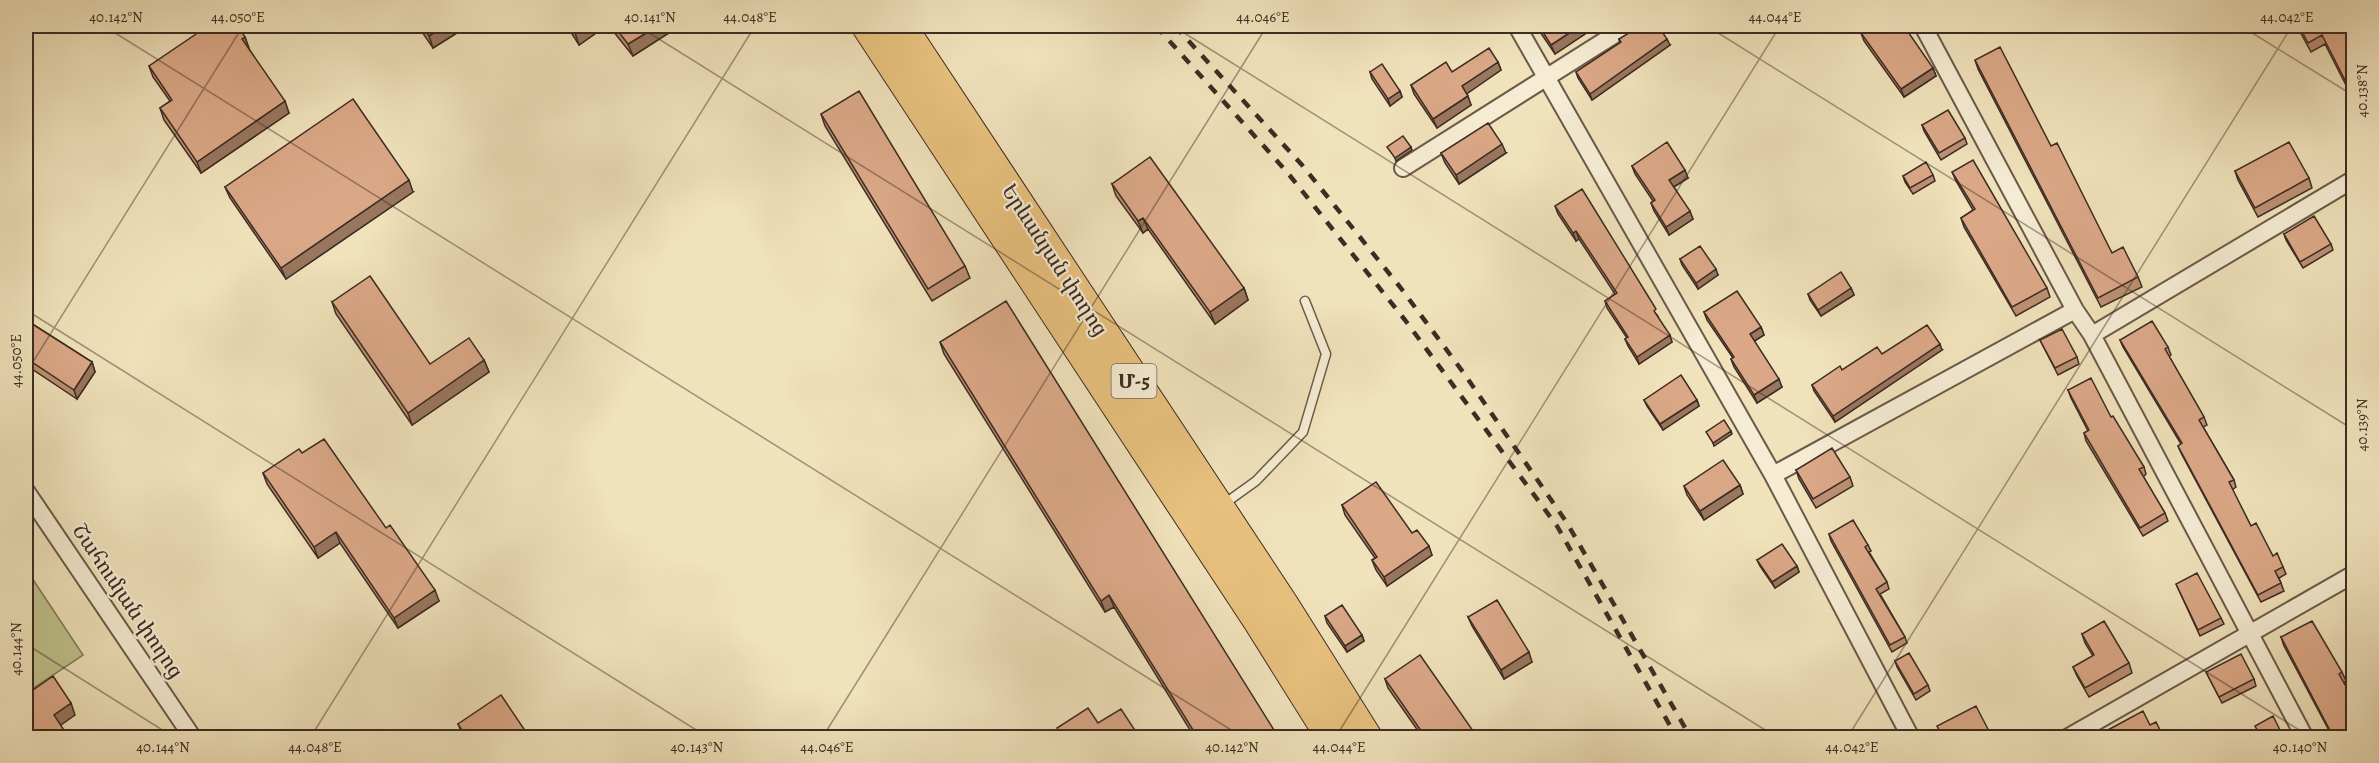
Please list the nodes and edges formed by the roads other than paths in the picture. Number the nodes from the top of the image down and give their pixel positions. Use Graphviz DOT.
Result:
graph roads {
  1 [pos="868,26"];
  2 [pos="900,26"];
  3 [pos="1517,26"];
  4 [pos="1628,26"];
  5 [pos="1923,26"];
  6 [pos="1548,78"];
  7 [pos="1403,168"];
  8 [pos="2354,179"];
  9 [pos="1305,301"];
  10 [pos="2075,310"];
  11 [pos="2092,335"];
  12 [pos="1099,351"];
  13 [pos="1773,475"];
  14 [pos="26,491"];
  15 [pos="1217,509"];
  16 [pos="2354,574"];
  17 [pos="1271,613"];
  18 [pos="2250,631"];
  19 [pos="193,738"];
  20 [pos="1333,738"];
  21 [pos="1366,738"];
  22 [pos="1911,738"];
  23 [pos="2067,738"];
  24 [pos="2305,738"];
  1 -- 12 [label="highway, Երևանյան փողոց / Մ-5"];
  2 -- 12 [label="highway, Երևանյան փողոց / Մ-5"];
  3 -- 6 [label="street"];
  4 -- 6 [label="street"];
  5 -- 10 [label="street"];
  6 -- 7 [label="street"];
  6 -- 13 [label="street"];
  8 -- 11 [label="street"];
  9 -- 15 [label="lane"];
  10 -- 11 [label="street"];
  10 -- 13 [label="street"];
  11 -- 18 [label="street"];
  12 -- 15 [label="highway, Երևանյան փողոց / Մ-5"];
  12 -- 17 [label="highway, Երևանյան փողոց / Մ-5"];
  13 -- 22 [label="street"];
  14 -- 19 [label="street, Շահումյան փողոց"];
  15 -- 17 [label="highway, Երևանյան փողոց / Մ-5"];
  16 -- 18 [label="street"];
  17 -- 20 [label="highway, Երևանյան փողոց / Մ-5"];
  17 -- 21 [label="highway, Երևանյան փողոց / Մ-5"];
  18 -- 23 [label="street"];
  18 -- 24 [label="street"];
}
